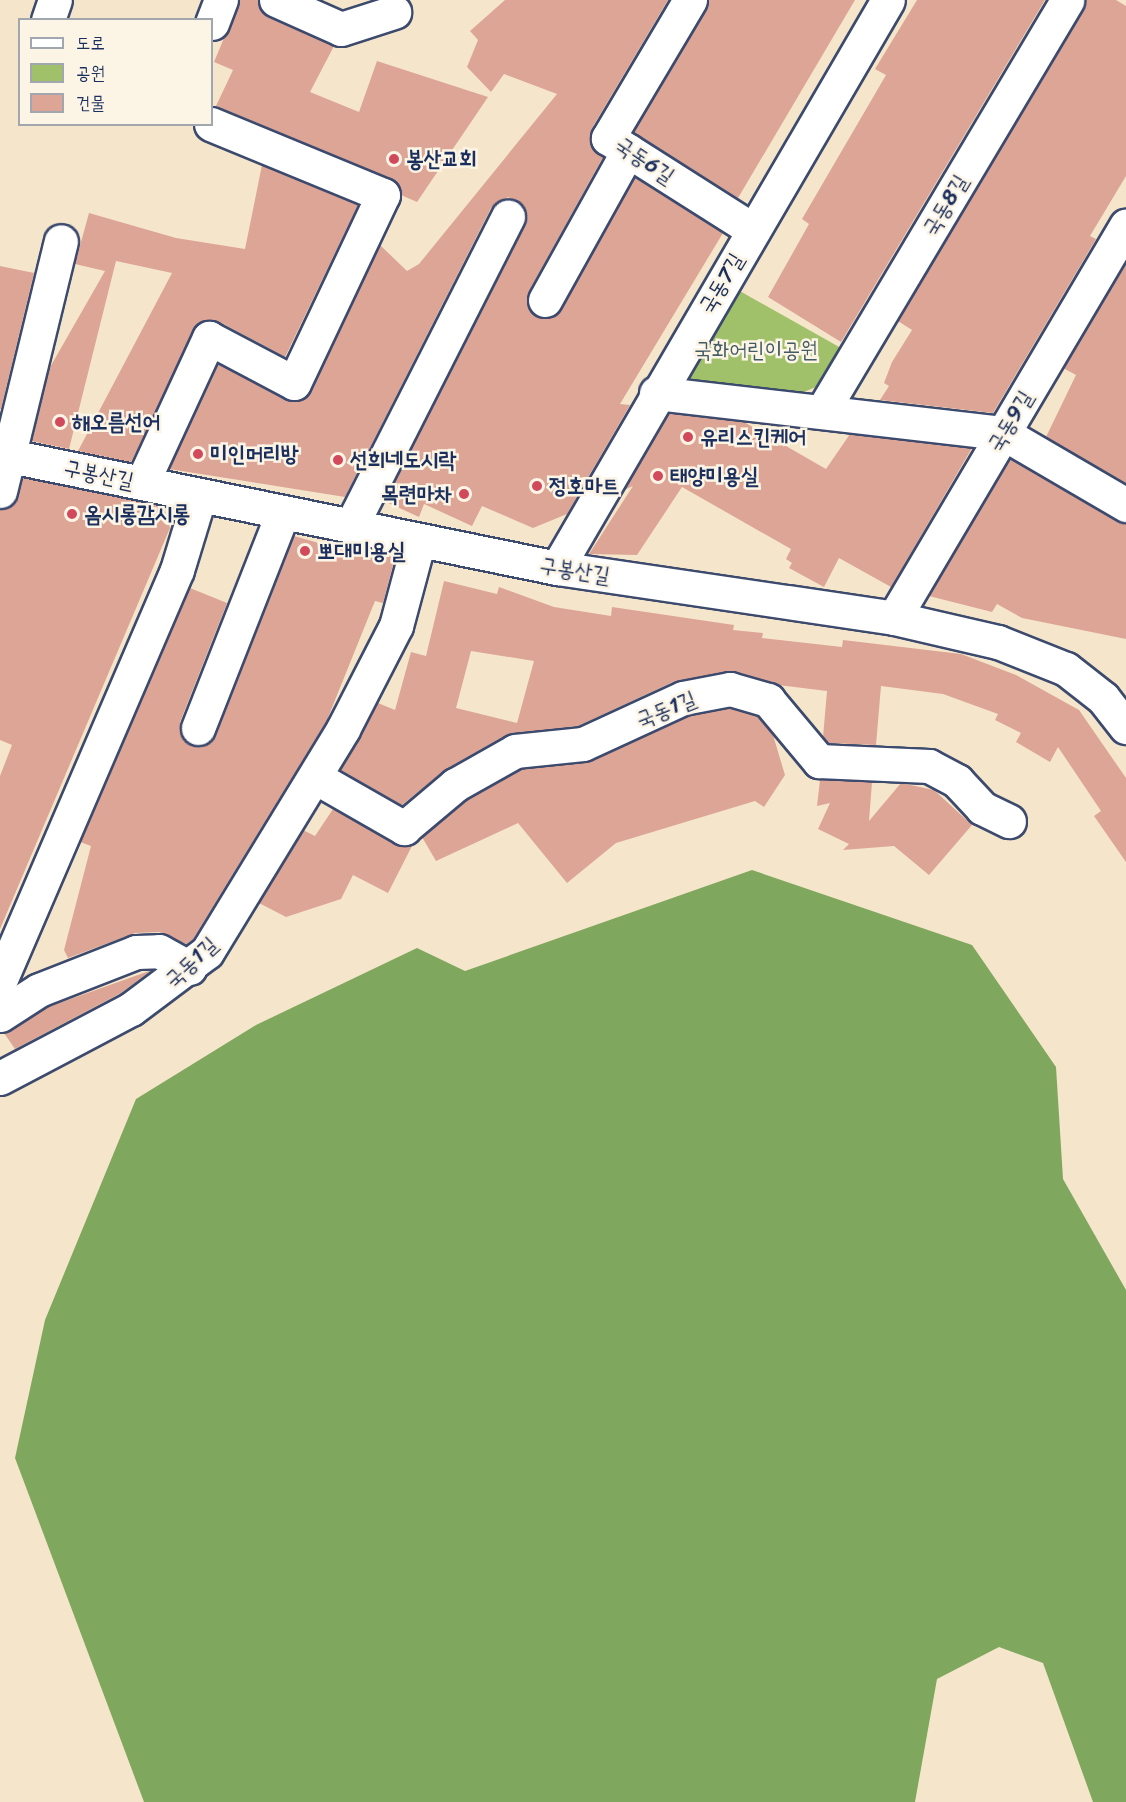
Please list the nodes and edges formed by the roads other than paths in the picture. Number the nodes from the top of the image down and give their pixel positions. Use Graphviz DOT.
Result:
graph roads {
  1 [pos="55,0"];
  2 [pos="222,0"];
  3 [pos="690,0"];
  4 [pos="888,0"];
  5 [pos="1067,0"];
  6 [pos="286,5"];
  7 [pos="394,12"];
  8 [pos="49,18"];
  9 [pos="213,21"];
  10 [pos="213,125"];
  11 [pos="628,151"];
  12 [pos="508,216"];
  13 [pos="1126,225"];
  14 [pos="753,230"];
  15 [pos="61,241"];
  16 [pos="545,300"];
  17 [pos="656,393"];
  18 [pos="823,410"];
  19 [pos="1003,433"];
  20 [pos="4,455"];
  21 [pos="141,483"];
  22 [pos="0,491"];
  23 [pos="200,495"];
  24 [pos="1126,505"];
  25 [pos="283,512"];
  26 [pos="351,525"];
  27 [pos="419,540"];
  28 [pos="557,568"];
  29 [pos="894,618"];
  30 [pos="1126,727"];
  31 [pos="198,728"];
  32 [pos="315,777"];
  33 [pos="1009,821"];
  34 [pos="190,968"];
  35 [pos="0,981"];
  36 [pos="0,1015"];
  37 [pos="0,1078"];
  1 -- 8 [label="street"];
  2 -- 9 [label="street"];
  3 -- 11 [label="street, 국동6길"];
  4 -- 14 [label="street, 국동7길"];
  5 -- 18 [label="street, 국동8길"];
  6 -- 7 [label="street"];
  10 -- 21 [label="street"];
  11 -- 14 [label="street, 국동6길"];
  11 -- 16 [label="street"];
  12 -- 26 [label="street"];
  13 -- 19 [label="street, 국동9길"];
  14 -- 17 [label="street, 국동7길"];
  15 -- 20 [label="street"];
  17 -- 18 [label="street"];
  17 -- 28 [label="street, 국동7길"];
  18 -- 19 [label="street"];
  19 -- 24 [label="street"];
  19 -- 29 [label="street, 국동9길"];
  20 -- 21 [label="street, 구봉산길"];
  20 -- 22 [label="street"];
  21 -- 23 [label="street, 구봉산길"];
  23 -- 25 [label="street, 구봉산길"];
  23 -- 35 [label="street"];
  25 -- 26 [label="street, 구봉산길"];
  25 -- 31 [label="street"];
  26 -- 27 [label="street, 구봉산길"];
  27 -- 28 [label="street, 구봉산길"];
  27 -- 32 [label="street, 국동1길"];
  28 -- 29 [label="street, 구봉산길"];
  29 -- 30 [label="street, 구봉산길"];
  32 -- 33 [label="street, 국동1길"];
  32 -- 34 [label="street, 국동1길"];
  34 -- 36 [label="street"];
  34 -- 37 [label="street, 국동1길"];
}
